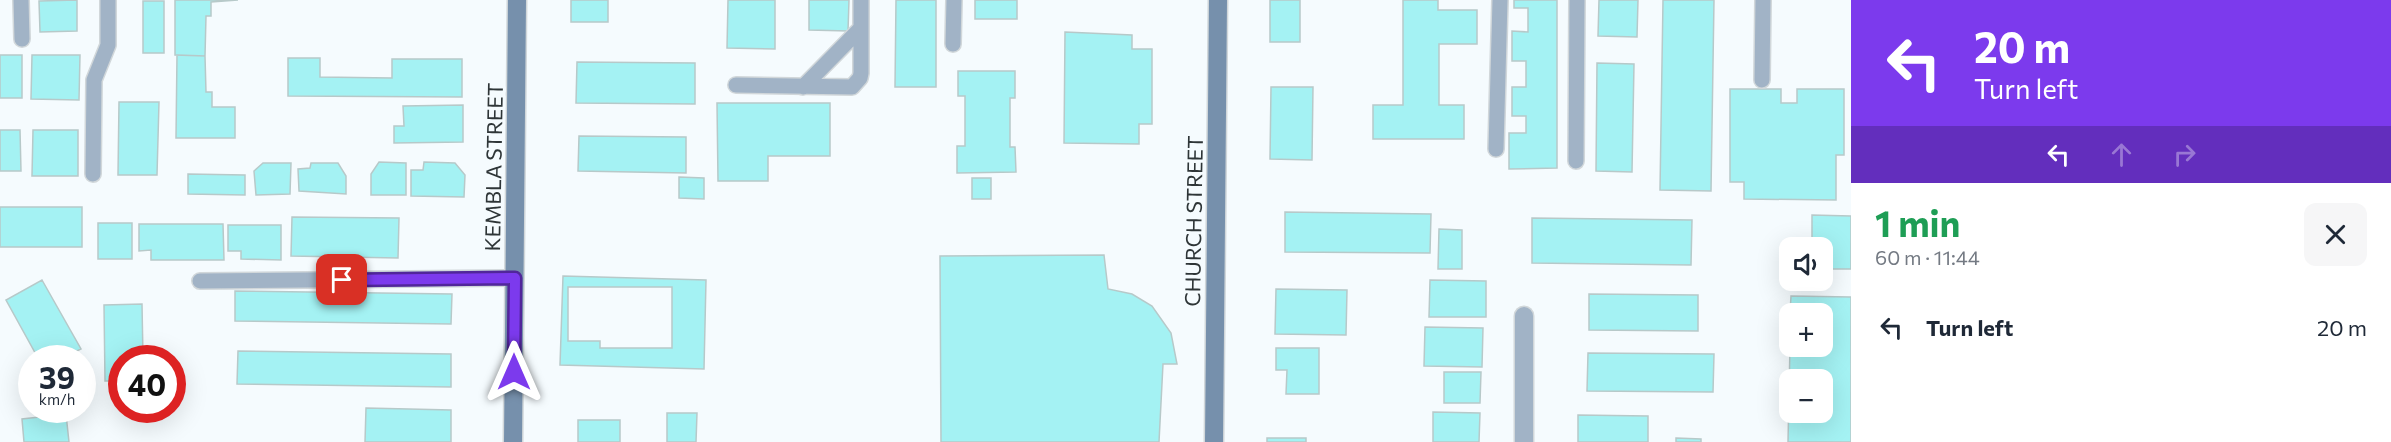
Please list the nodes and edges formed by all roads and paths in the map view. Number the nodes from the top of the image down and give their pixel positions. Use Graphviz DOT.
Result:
graph roads {
  1 [pos="21,0"];
  2 [pos="108,0"];
  3 [pos="517,0"];
  4 [pos="861,0"];
  5 [pos="954,0"];
  6 [pos="1218,0"];
  7 [pos="1500,0"];
  8 [pos="1577,0"];
  9 [pos="1762,0"];
  10 [pos="861,28"];
  11 [pos="22,39"];
  12 [pos="953,44"];
  13 [pos="1762,80"];
  14 [pos="736,85"];
  15 [pos="803,87"];
  16 [pos="1497,149"];
  17 [pos="1576,161"];
  18 [pos="93,174"];
  19 [pos="515,278"];
  20 [pos="200,281"];
  21 [pos="1524,316"];
  22 [pos="513,442"];
  23 [pos="1214,442"];
  24 [pos="1524,442"];
  1 -- 11 [label="lane"];
  2 -- 18 [label="lane"];
  3 -- 19 [label="street, KEMBLA STREET"];
  4 -- 10 [label="lane"];
  5 -- 12 [label="lane"];
  6 -- 23 [label="street, CHURCH STREET"];
  7 -- 16 [label="lane"];
  8 -- 17 [label="lane"];
  9 -- 13 [label="lane"];
  10 -- 15 [label="lane"];
  10 -- 15 [label="lane"];
  14 -- 15 [label="lane"];
  19 -- 20 [label="lane"];
  19 -- 22 [label="street, KEMBLA STREET"];
  21 -- 24 [label="street"];
}
